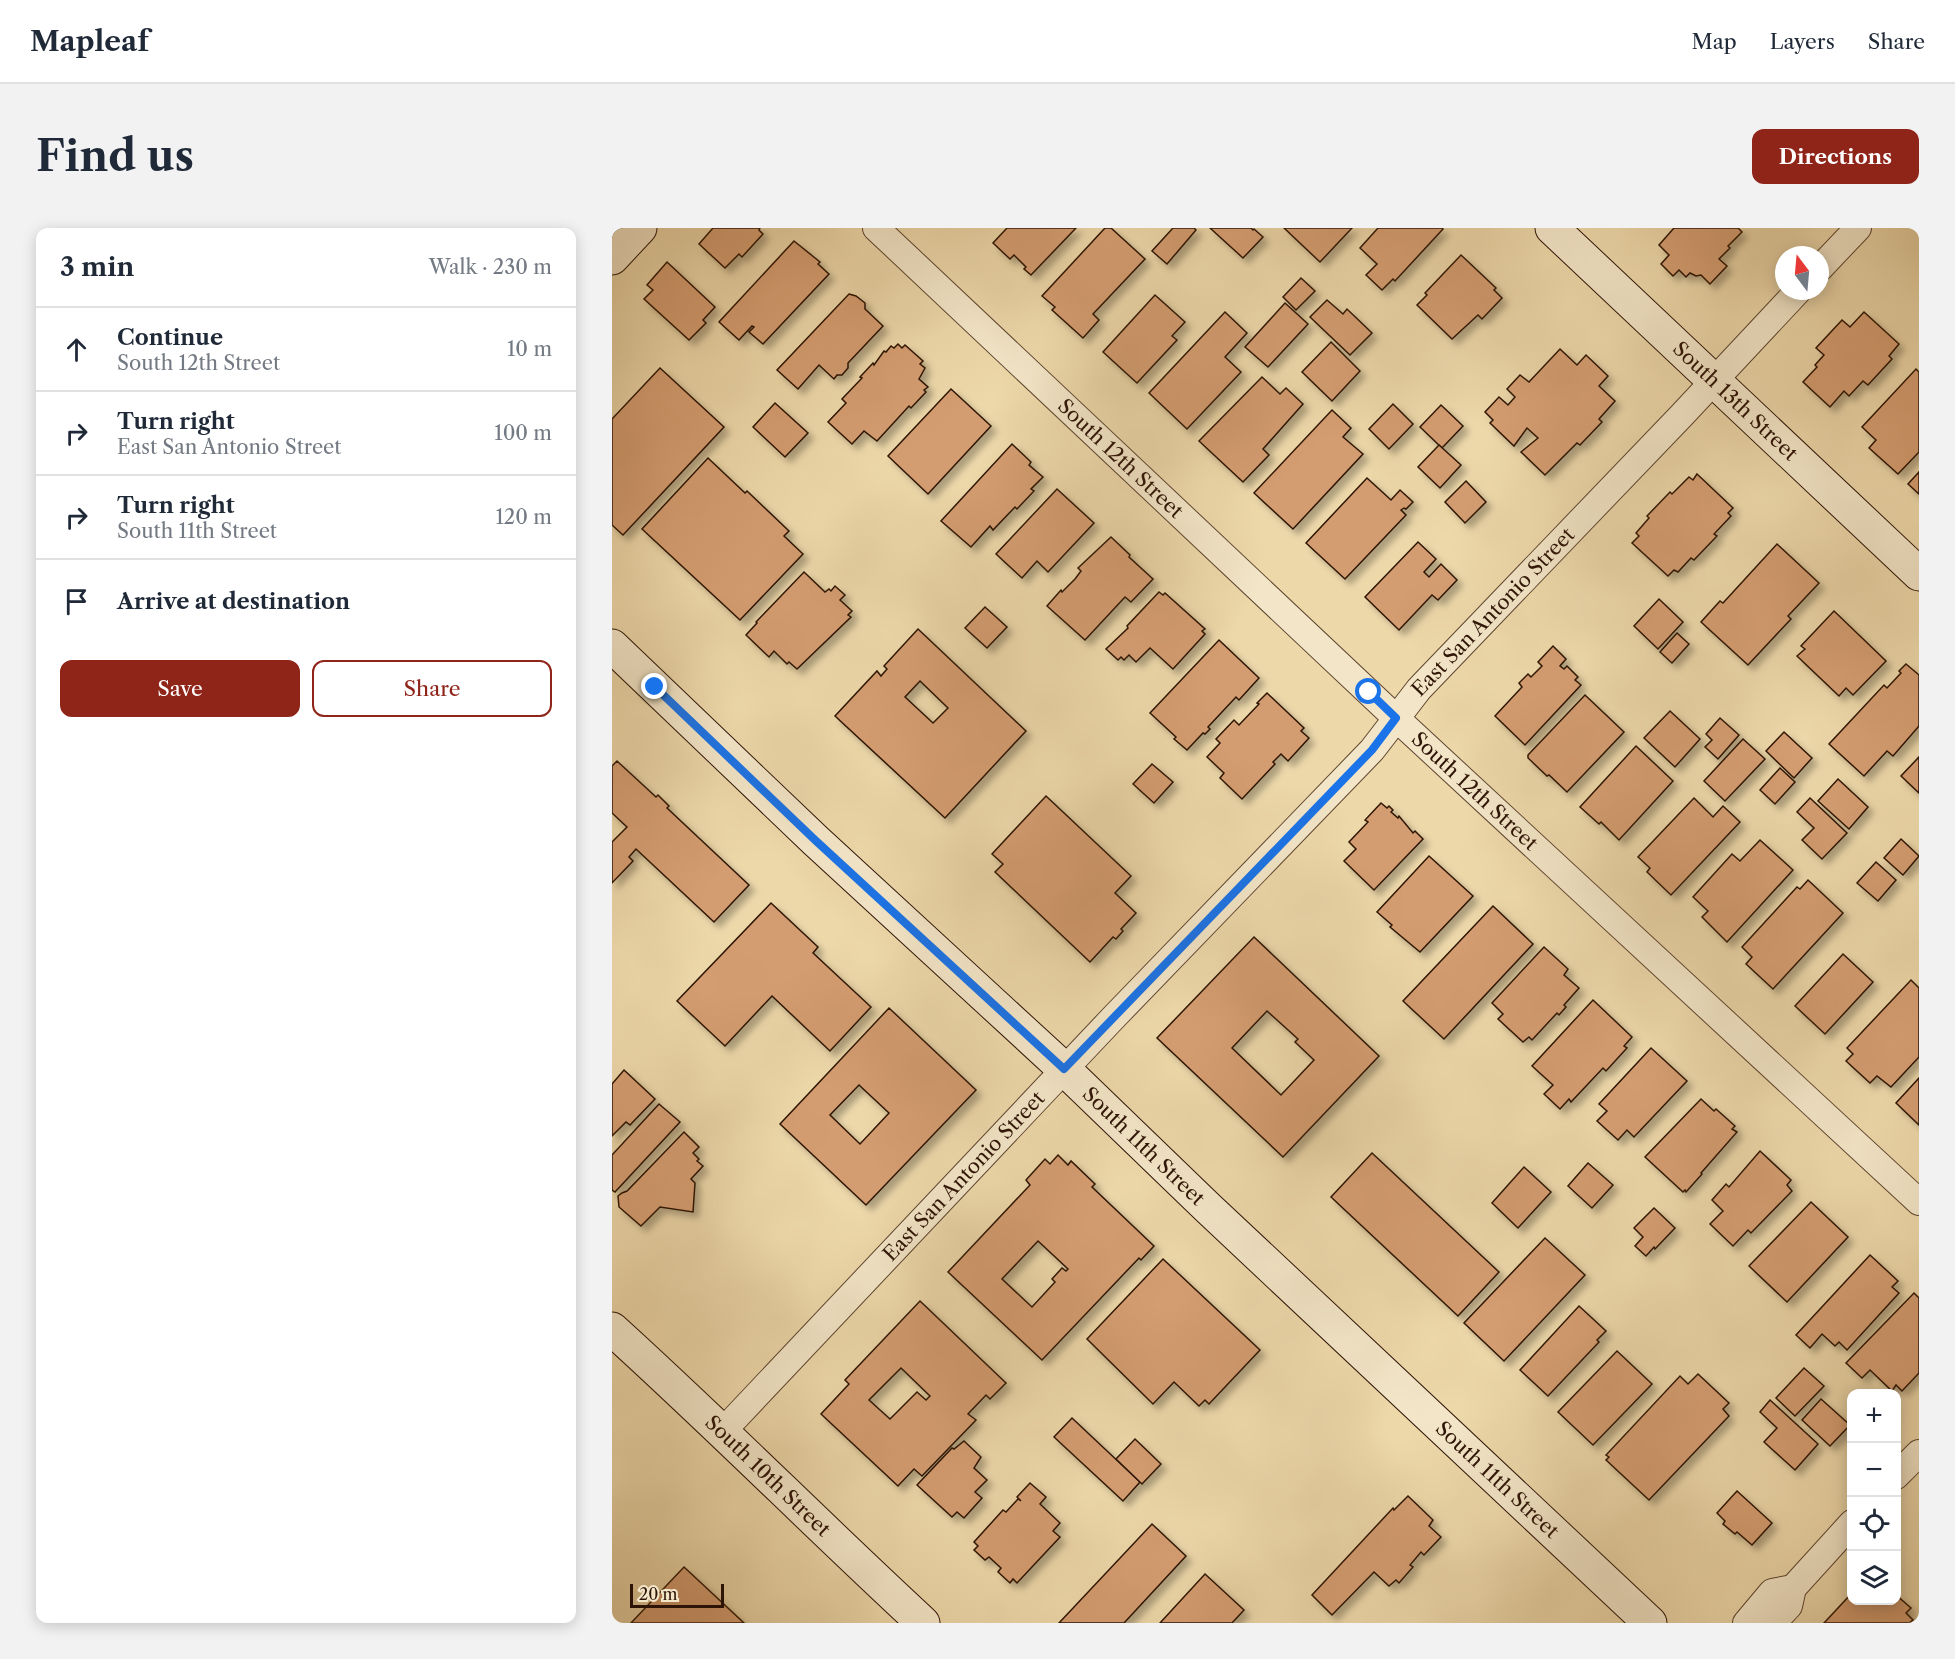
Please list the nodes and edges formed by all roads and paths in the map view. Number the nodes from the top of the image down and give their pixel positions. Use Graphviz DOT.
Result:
graph roads {
  1 [pos="640,228"];
  2 [pos="876,228"];
  3 [pos="1552,228"];
  4 [pos="1858,228"];
  5 [pos="612,258"];
  6 [pos="1829,259"];
  7 [pos="1790,300"];
  8 [pos="1714,380"];
  9 [pos="1919,574"];
  10 [pos="612,646"];
  11 [pos="1396,718"];
  12 [pos="1064,1069"];
  13 [pos="1919,1202"];
  14 [pos="612,1329"];
  15 [pos="722,1432"];
  16 [pos="1919,1453"];
  17 [pos="1901,1471"];
  18 [pos="1847,1527"];
  19 [pos="1793,1587"];
  20 [pos="923,1623"];
  21 [pos="1650,1623"];
  22 [pos="1746,1623"];
  23 [pos="1773,1623"];
  1 -- 5 [label="main road"];
  2 -- 11 [label="street, South 12th Street"];
  3 -- 8 [label="main road, South 13th Street"];
  4 -- 6 [label="street"];
  7 -- 8 [label="street, East San Antonio Street"];
  8 -- 9 [label="main road, South 13th Street"];
  8 -- 11 [label="street, East San Antonio Street"];
  10 -- 12 [label="main road, South 11th Street"];
  11 -- 12 [label="street, East San Antonio Street"];
  11 -- 13 [label="street, South 12th Street"];
  12 -- 15 [label="street, East San Antonio Street"];
  12 -- 21 [label="main road, South 11th Street"];
  14 -- 15 [label="main road, South 10th Street"];
  15 -- 20 [label="main road, South 10th Street"];
  16 -- 17 [label="street"];
  18 -- 19 [label="street"];
  19 -- 22 [label="street"];
  19 -- 23 [label="street"];
}
